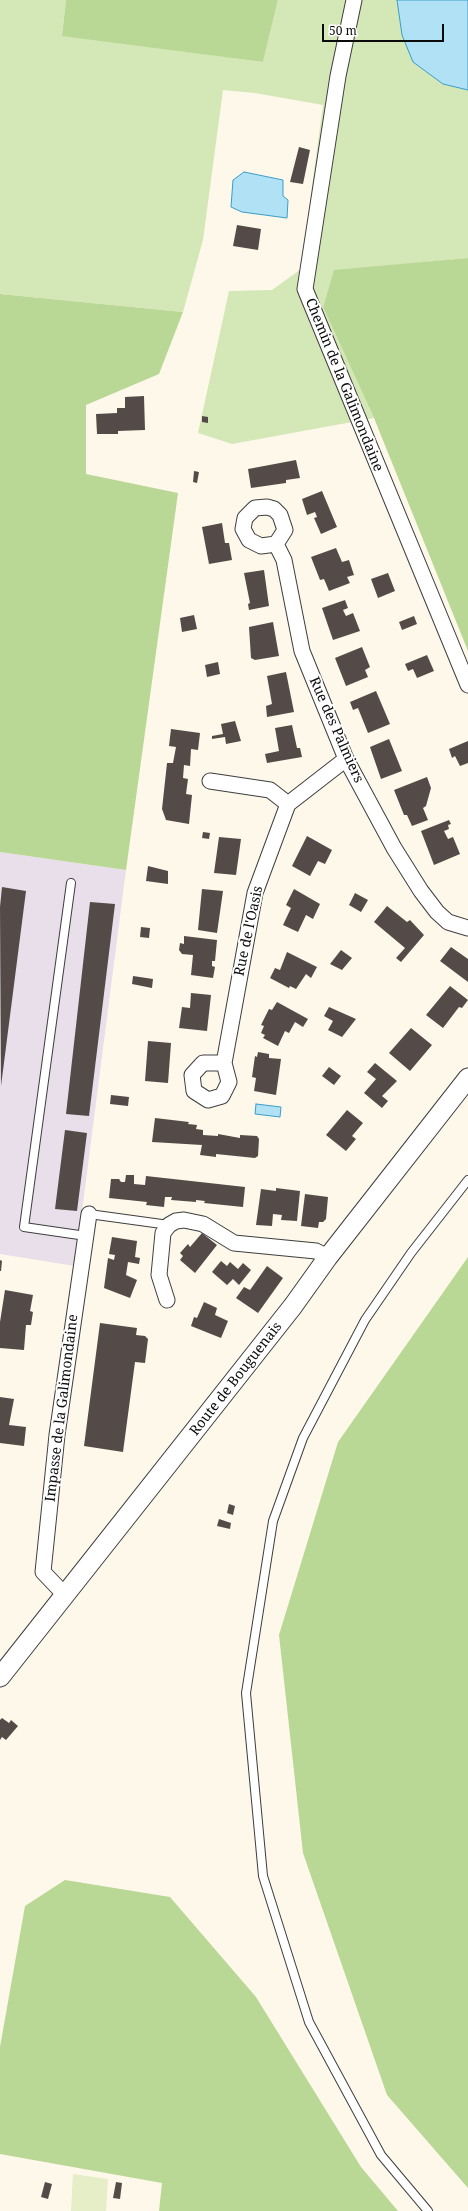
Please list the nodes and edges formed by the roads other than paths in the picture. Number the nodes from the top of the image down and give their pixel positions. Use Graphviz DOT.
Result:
graph roads {
  1 [pos="354,0"];
  2 [pos="276,544"];
  3 [pos="468,684"];
  4 [pos="346,759"];
  5 [pos="210,781"];
  6 [pos="288,804"];
  7 [pos="71,883"];
  8 [pos="468,928"];
  9 [pos="224,1063"];
  10 [pos="468,1078"];
  11 [pos="468,1180"];
  12 [pos="89,1214"];
  13 [pos="169,1225"];
  14 [pos="86,1236"];
  15 [pos="328,1257"];
  16 [pos="167,1300"];
  17 [pos="64,1594"];
  18 [pos="0,1677"];
  19 [pos="428,2211"];
  1 -- 3 [label="street, Chemin de la Galimondaine"];
  2 -- 4 [label="street, Rue des Palmiers"];
  4 -- 6 [label="street"];
  4 -- 8 [label="street, Rue des Palmiers"];
  5 -- 6 [label="street"];
  6 -- 9 [label="street, Rue de l'Oasis"];
  7 -- 14 [label="lane"];
  10 -- 15 [label="street, Route de Bouguenais"];
  11 -- 19 [label="lane"];
  12 -- 13 [label="lane"];
  12 -- 14 [label="street, Impasse de la Galimondaine"];
  13 -- 15 [label="street"];
  13 -- 16 [label="street"];
  14 -- 17 [label="street, Impasse de la Galimondaine"];
  15 -- 17 [label="street, Route de Bouguenais"];
  17 -- 18 [label="street, Route de Bouguenais"];
}
